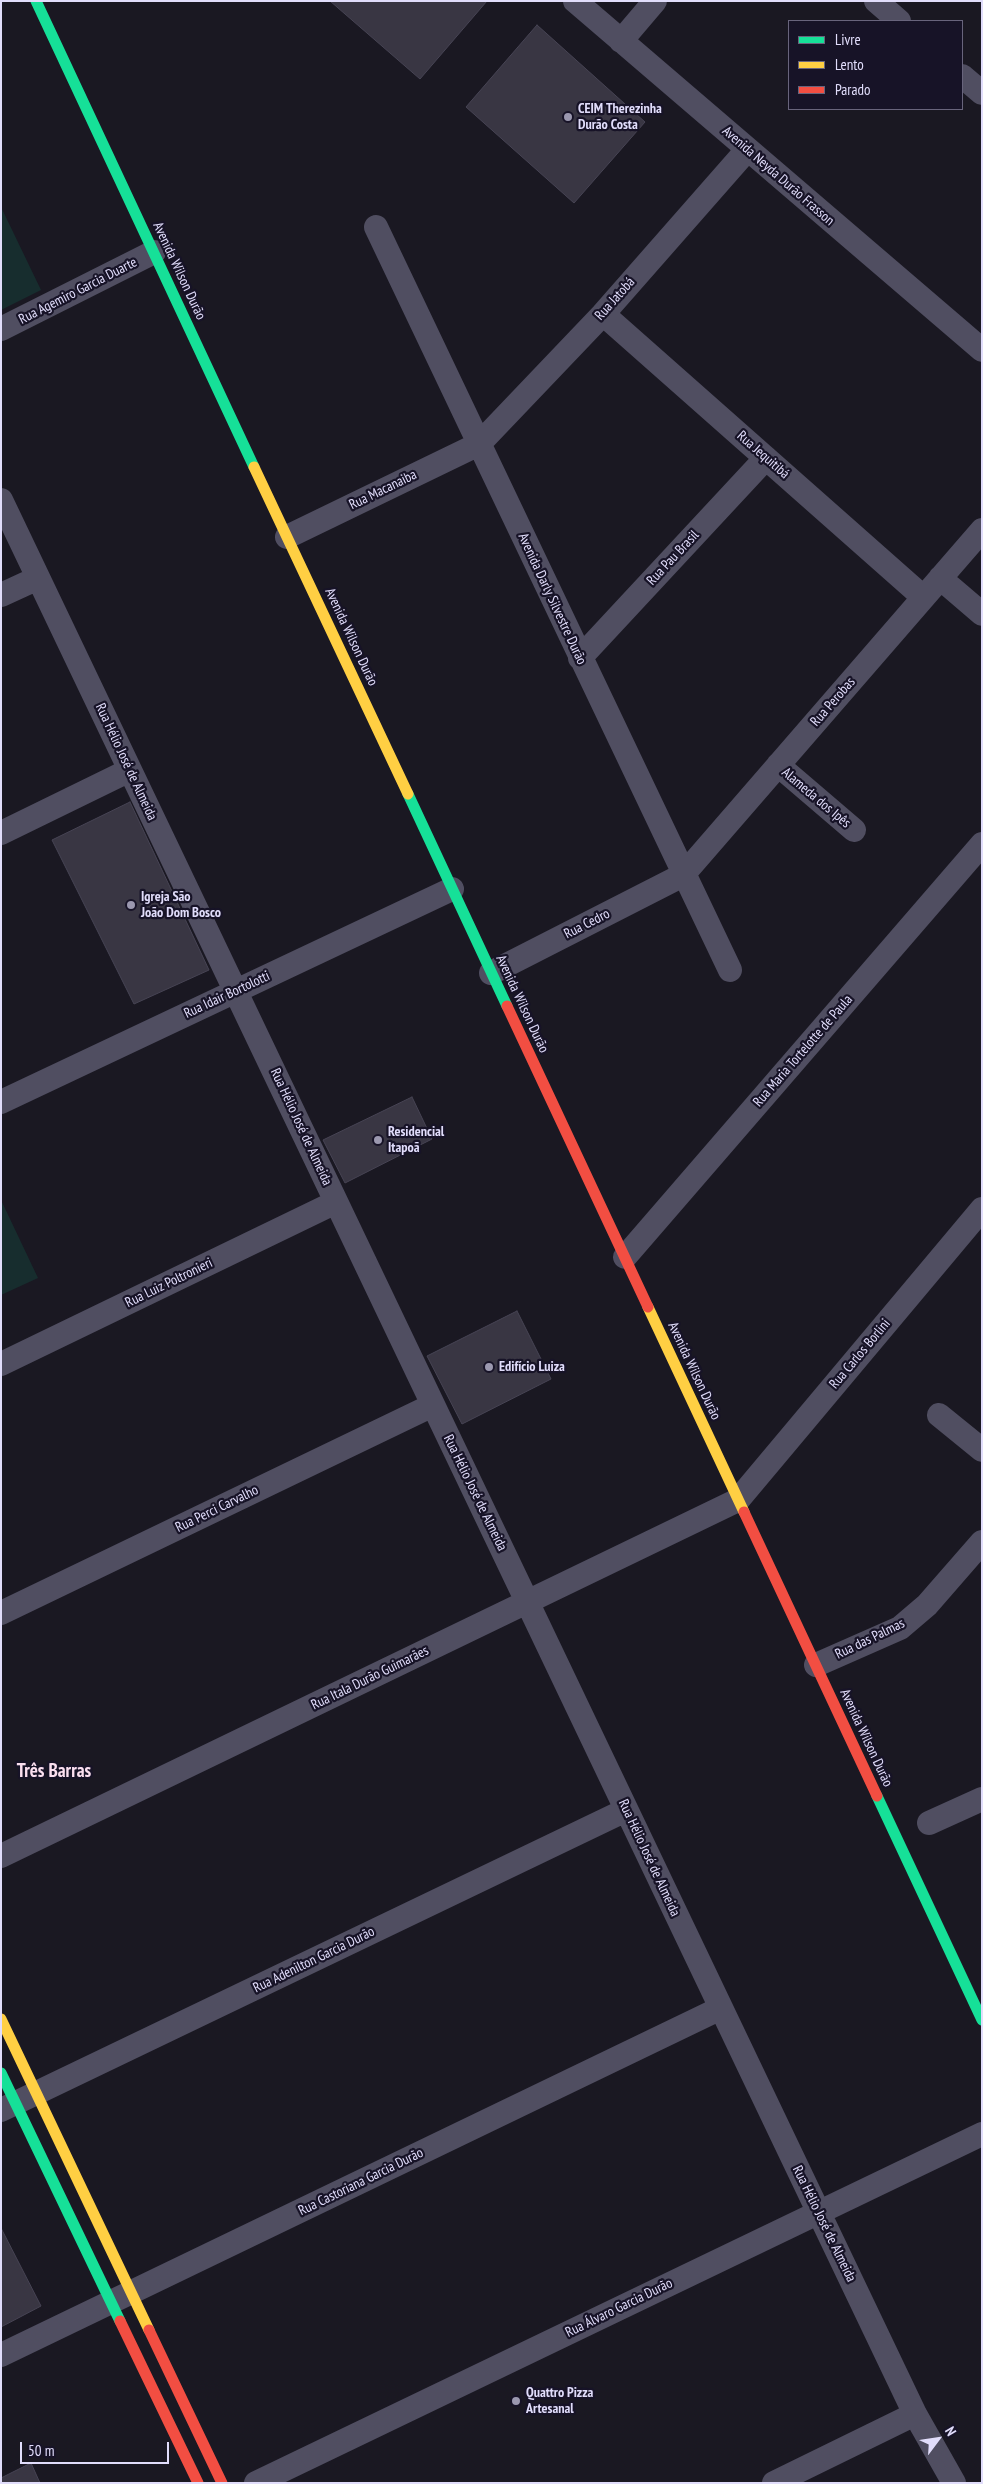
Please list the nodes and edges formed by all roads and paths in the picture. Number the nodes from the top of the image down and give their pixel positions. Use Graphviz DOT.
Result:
graph roads {
  1 [pos="36,1"];
  2 [pos="576,1"];
  3 [pos="655,1"];
  4 [pos="876,1"];
  5 [pos="898,20"];
  6 [pos="621,41"];
  7 [pos="963,77"];
  8 [pos="982,93"];
  9 [pos="747,150"];
  10 [pos="376,227"];
  11 [pos="154,252"];
  12 [pos="603,314"];
  13 [pos="1,329"];
  14 [pos="982,350"];
  15 [pos="479,444"];
  16 [pos="766,458"];
  17 [pos="1,500"];
  18 [pos="982,530"];
  19 [pos="287,537"];
  20 [pos="38,578"];
  21 [pos="940,578"];
  22 [pos="1,595"];
  23 [pos="924,597"];
  24 [pos="982,614"];
  25 [pos="580,658"];
  26 [pos="778,766"];
  27 [pos="130,770"];
  28 [pos="854,830"];
  29 [pos="1,833"];
  30 [pos="982,844"];
  31 [pos="683,874"];
  32 [pos="452,889"];
  33 [pos="730,970"];
  34 [pos="491,973"];
  35 [pos="236,991"];
  36 [pos="1,1102"];
  37 [pos="336,1202"];
  38 [pos="982,1209"];
  39 [pos="624,1257"];
  40 [pos="1,1364"];
  41 [pos="433,1405"];
  42 [pos="939,1415"];
  43 [pos="982,1450"];
  44 [pos="738,1500"];
  45 [pos="982,1542"];
  46 [pos="527,1602"];
  47 [pos="1,1612"];
  48 [pos="816,1665"];
  49 [pos="982,1799"];
  50 [pos="626,1810"];
  51 [pos="929,1823"];
  52 [pos="1,1856"];
  53 [pos="721,2008"];
  54 [pos="1,2019"];
  55 [pos="982,2020"];
  56 [pos="1,2073"];
  57 [pos="18,2102"];
  58 [pos="982,2134"];
  59 [pos="819,2212"];
  60 [pos="121,2297"];
  61 [pos="1,2355"];
  62 [pos="915,2414"];
  63 [pos="198,2483"];
  64 [pos="222,2483"];
  65 [pos="256,2483"];
  66 [pos="774,2483"];
  67 [pos="954,2483"];
  1 -- 11 [label="street, Avenida Wilson Durão"];
  2 -- 6 [label="street, Avenida Neyda Durão Frasson"];
  3 -- 6 [label="street"];
  4 -- 5 [label="street"];
  6 -- 9 [label="street, Avenida Neyda Durão Frasson"];
  7 -- 8 [label="street"];
  9 -- 12 [label="street, Rua Jatobá"];
  9 -- 14 [label="street, Avenida Neyda Durão Frasson"];
  10 -- 15 [label="street, Avenida Darly Silvestre Durão"];
  11 -- 13 [label="street, Rua Agemiro Garcia Duarte"];
  11 -- 19 [label="street, Avenida Wilson Durão"];
  12 -- 15 [label="street, Rua Jatobá"];
  12 -- 16 [label="street, Rua Jequitibá"];
  15 -- 19 [label="street, Rua Macanaiba"];
  15 -- 25 [label="street, Avenida Darly Silvestre Durão"];
  16 -- 23 [label="street, Rua Jequitibá"];
  16 -- 25 [label="street, Rua Pau Brasil"];
  17 -- 20 [label="street, Rua Hélio José de Almeida"];
  18 -- 21 [label="street, Rua Perobas"];
  19 -- 32 [label="street, Avenida Wilson Durão"];
  20 -- 22 [label="street"];
  20 -- 27 [label="street, Rua Hélio José de Almeida"];
  21 -- 23 [label="street, Rua Perobas"];
  21 -- 24 [label="street"];
  23 -- 26 [label="street, Rua Perobas"];
  25 -- 31 [label="street, Avenida Darly Silvestre Durão"];
  26 -- 28 [label="street, Alameda dos Ipês"];
  26 -- 31 [label="street, Rua Perobas"];
  27 -- 29 [label="street"];
  27 -- 35 [label="street, Rua Hélio José de Almeida"];
  30 -- 39 [label="street, Rua Maria Tortelotte de Paula"];
  31 -- 33 [label="street, Avenida Darly Silvestre Durão"];
  31 -- 34 [label="street, Rua Cedro"];
  32 -- 34 [label="street, Avenida Wilson Durão"];
  32 -- 35 [label="street, Rua Idair Bortolotti"];
  34 -- 39 [label="street, Avenida Wilson Durão"];
  35 -- 36 [label="street, Rua Idair Bortolotti"];
  35 -- 37 [label="street, Rua Hélio José de Almeida"];
  37 -- 40 [label="street, Rua Luiz Poltronieri"];
  37 -- 41 [label="street, Rua Hélio José de Almeida"];
  38 -- 44 [label="street, Rua Carlos Borlini"];
  39 -- 44 [label="street, Avenida Wilson Durão"];
  41 -- 46 [label="street, Rua Hélio José de Almeida"];
  41 -- 47 [label="street, Rua Perci Carvalho"];
  42 -- 43 [label="street"];
  44 -- 46 [label="street, Rua Itala Durão Guimarães"];
  44 -- 48 [label="street, Avenida Wilson Durão"];
  45 -- 48 [label="street, Rua das Palmas"];
  46 -- 50 [label="street, Rua Hélio José de Almeida"];
  46 -- 52 [label="street, Rua Itala Durão Guimarães"];
  48 -- 55 [label="street, Avenida Wilson Durão"];
  49 -- 51 [label="street"];
  50 -- 53 [label="street, Rua Hélio José de Almeida"];
  50 -- 57 [label="street, Rua Adenilton Garcia Durão"];
  53 -- 59 [label="street, Rua Hélio José de Almeida"];
  53 -- 60 [label="street, Rua Castoriana Garcia Durão"];
  54 -- 57 [label="street"];
  56 -- 57 [label="street"];
  57 -- 60 [label="street"];
  57 -- 60 [label="street"];
  58 -- 59 [label="street, Rua Álvaro Garcia Durão"];
  59 -- 62 [label="street, Rua Hélio José de Almeida"];
  59 -- 65 [label="street, Rua Álvaro Garcia Durão"];
  60 -- 61 [label="street, Rua Castoriana Garcia Durão"];
  60 -- 63 [label="street"];
  60 -- 64 [label="street"];
  62 -- 66 [label="street"];
  62 -- 67 [label="street, Rua Hélio José de Almeida"];
}
